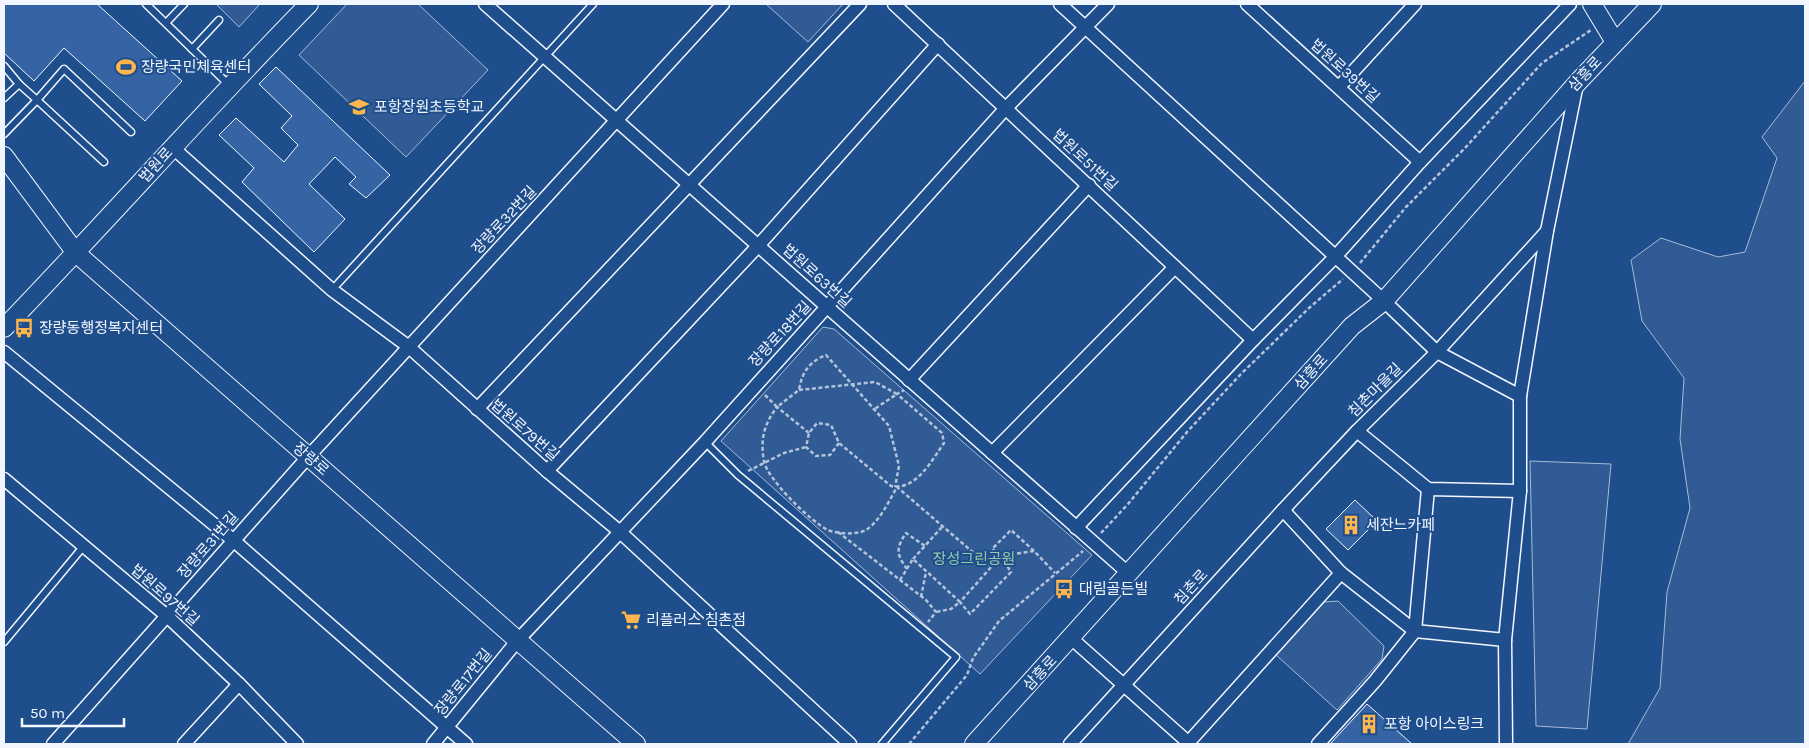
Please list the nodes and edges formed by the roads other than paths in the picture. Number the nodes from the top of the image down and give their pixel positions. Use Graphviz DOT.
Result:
graph roads {
  1 [pos="146,4"];
  2 [pos="184,4"];
  3 [pos="309,4"];
  4 [pos="484,4"];
  5 [pos="593,4"];
  6 [pos="722,4"];
  7 [pos="860,4"];
  8 [pos="894,4"];
  9 [pos="1060,4"];
  10 [pos="1108,4"];
  11 [pos="1249,4"];
  12 [pos="1415,4"];
  13 [pos="1570,4"];
  14 [pos="1592,4"];
  15 [pos="1652,4"];
  16 [pos="219,20"];
  17 [pos="166,24"];
  18 [pos="1086,28"];
  19 [pos="1615,42"];
  20 [pos="938,44"];
  21 [pos="192,49"];
  22 [pos="545,58"];
  23 [pos="4,66"];
  24 [pos="1578,82"];
  25 [pos="19,84"];
  26 [pos="229,85"];
  27 [pos="1338,88"];
  28 [pos="4,98"];
  29 [pos="37,100"];
  30 [pos="1006,108"];
  31 [pos="617,121"];
  32 [pos="131,132"];
  33 [pos="4,134"];
  34 [pos="172,147"];
  35 [pos="4,156"];
  36 [pos="104,162"];
  37 [pos="1420,162"];
  38 [pos="688,184"];
  39 [pos="1088,186"];
  40 [pos="1547,231"];
  41 [pos="758,246"];
  42 [pos="76,253"];
  43 [pos="1335,258"];
  44 [pos="1175,266"];
  45 [pos="332,290"];
  46 [pos="1384,300"];
  47 [pos="827,307"];
  48 [pos="4,328"];
  49 [pos="1253,340"];
  50 [pos="409,347"];
  51 [pos="4,352"];
  52 [pos="1437,352"];
  53 [pos="910,380"];
  54 [pos="1520,396"];
  55 [pos="477,409"];
  56 [pos="1357,431"];
  57 [pos="706,442"];
  58 [pos="992,453"];
  59 [pos="308,457"];
  60 [pos="547,471"];
  61 [pos="5,483"];
  62 [pos="1428,489"];
  63 [pos="1520,491"];
  64 [pos="1283,510"];
  65 [pos="1076,528"];
  66 [pos="619,531"];
  67 [pos="233,540"];
  68 [pos="83,548"];
  69 [pos="1128,573"];
  70 [pos="1341,573"];
  71 [pos="167,616"];
  72 [pos="1415,631"];
  73 [pos="1071,638"];
  74 [pos="518,640"];
  75 [pos="1505,640"];
  76 [pos="4,642"];
  77 [pos="239,684"];
  78 [pos="1122,686"];
  79 [pos="447,728"];
  80 [pos="54,744"];
  81 [pos="184,744"];
  82 [pos="297,744"];
  83 [pos="433,744"];
  84 [pos="466,744"];
  85 [pos="636,744"];
  86 [pos="850,744"];
  87 [pos="882,744"];
  88 [pos="974,744"];
  89 [pos="1070,744"];
  90 [pos="1188,744"];
  91 [pos="1318,744"];
  92 [pos="1506,744"];
  1 -- 17 [label="lane"];
  2 -- 17 [label="lane"];
  3 -- 26 [label="main road, 법원로"];
  4 -- 22 [label="street, 법원로63번길"];
  5 -- 22 [label="lane"];
  6 -- 31 [label="street, 장량로32번길"];
  7 -- 38 [label="street"];
  8 -- 20 [label="street, 법원로51번길"];
  9 -- 18 [label="street"];
  10 -- 18 [label="street, 장량로18번길"];
  11 -- 27 [label="street, 법원로39번길"];
  12 -- 27 [label="street"];
  13 -- 37 [label="street"];
  14 -- 19 [label="main road"];
  15 -- 19 [label="main road, 삼흥로"];
  16 -- 21 [label="lane"];
  17 -- 21 [label="lane"];
  18 -- 30 [label="street, 장량로18번길"];
  18 -- 43 [label="street"];
  19 -- 24 [label="main road, 삼흥로"];
  20 -- 30 [label="street, 법원로51번길"];
  20 -- 41 [label="street"];
  21 -- 26 [label="lane"];
  22 -- 31 [label="street, 법원로63번길"];
  22 -- 45 [label="lane"];
  23 -- 25 [label="lane"];
  24 -- 40 [label="street"];
  24 -- 46 [label="main road, 삼흥로"];
  25 -- 28 [label="lane"];
  25 -- 29 [label="lane"];
  26 -- 34 [label="main road, 법원로"];
  27 -- 37 [label="street, 법원로39번길"];
  29 -- 32 [label="lane"];
  29 -- 33 [label="lane"];
  29 -- 36 [label="lane"];
  30 -- 39 [label="street, 법원로51번길"];
  30 -- 47 [label="street, 장량로18번길"];
  31 -- 38 [label="street, 법원로63번길"];
  31 -- 50 [label="street, 장량로32번길"];
  34 -- 42 [label="main road, 법원로"];
  34 -- 45 [label="street, 법원로79번길"];
  35 -- 42 [label="main road, 장량로"];
  37 -- 43 [label="street"];
  38 -- 41 [label="street, 법원로63번길"];
  38 -- 55 [label="street"];
  39 -- 44 [label="street, 법원로51번길"];
  39 -- 53 [label="street"];
  40 -- 52 [label="street, 침촌마을길"];
  40 -- 54 [label="street"];
  41 -- 47 [label="street, 법원로63번길"];
  41 -- 60 [label="street"];
  42 -- 48 [label="main road, 법원로"];
  42 -- 59 [label="main road, 장량로"];
  43 -- 46 [label="street"];
  43 -- 49 [label="street"];
  44 -- 49 [label="street, 법원로51번길"];
  44 -- 58 [label="street"];
  45 -- 50 [label="street, 법원로79번길"];
  46 -- 52 [label="street"];
  46 -- 69 [label="main road, 삼흥로"];
  47 -- 53 [label="street, 법원로63번길"];
  47 -- 57 [label="street, 장량로18번길"];
  49 -- 65 [label="street"];
  50 -- 55 [label="street, 법원로79번길"];
  50 -- 59 [label="street, 장량로32번길"];
  51 -- 67 [label="street"];
  52 -- 54 [label="street"];
  52 -- 56 [label="street, 침촌마을길"];
  53 -- 58 [label="street, 법원로63번길"];
  54 -- 63 [label="street"];
  55 -- 60 [label="street, 법원로79번길"];
  56 -- 62 [label="street, 침촌마을길"];
  56 -- 64 [label="street, 침촌로"];
  57 -- 66 [label="street, 장량로18번길"];
  57 -- 87 [label="lane"];
  58 -- 65 [label="street, 법원로63번길"];
  59 -- 67 [label="street, 장량로31번길"];
  59 -- 74 [label="main road, 장량로"];
  60 -- 66 [label="street, 법원로79번길"];
  61 -- 68 [label="street, 법원로97번길"];
  62 -- 63 [label="street"];
  62 -- 72 [label="street"];
  63 -- 75 [label="street"];
  64 -- 70 [label="street"];
  64 -- 78 [label="street, 침촌로"];
  65 -- 69 [label="street, 법원로63번길"];
  66 -- 74 [label="street, 장량로18번길"];
  66 -- 86 [label="street, 법원로79번길"];
  67 -- 71 [label="street, 장량로31번길"];
  67 -- 79 [label="street"];
  68 -- 71 [label="street, 법원로97번길"];
  68 -- 76 [label="lane"];
  69 -- 73 [label="main road, 삼흥로"];
  70 -- 72 [label="street"];
  70 -- 90 [label="street"];
  71 -- 77 [label="street, 법원로97번길"];
  71 -- 80 [label="street, 장량로31번길"];
  72 -- 75 [label="street"];
  72 -- 91 [label="street"];
  73 -- 78 [label="street"];
  73 -- 88 [label="main road, 삼흥로"];
  74 -- 79 [label="street, 장량로17번길"];
  74 -- 85 [label="main road, 장량로"];
  75 -- 92 [label="street"];
  77 -- 81 [label="street"];
  77 -- 82 [label="street, 법원로97번길"];
  78 -- 89 [label="street, 침촌로"];
  78 -- 90 [label="street"];
  79 -- 83 [label="street, 장량로17번길"];
  79 -- 84 [label="street"];
}
